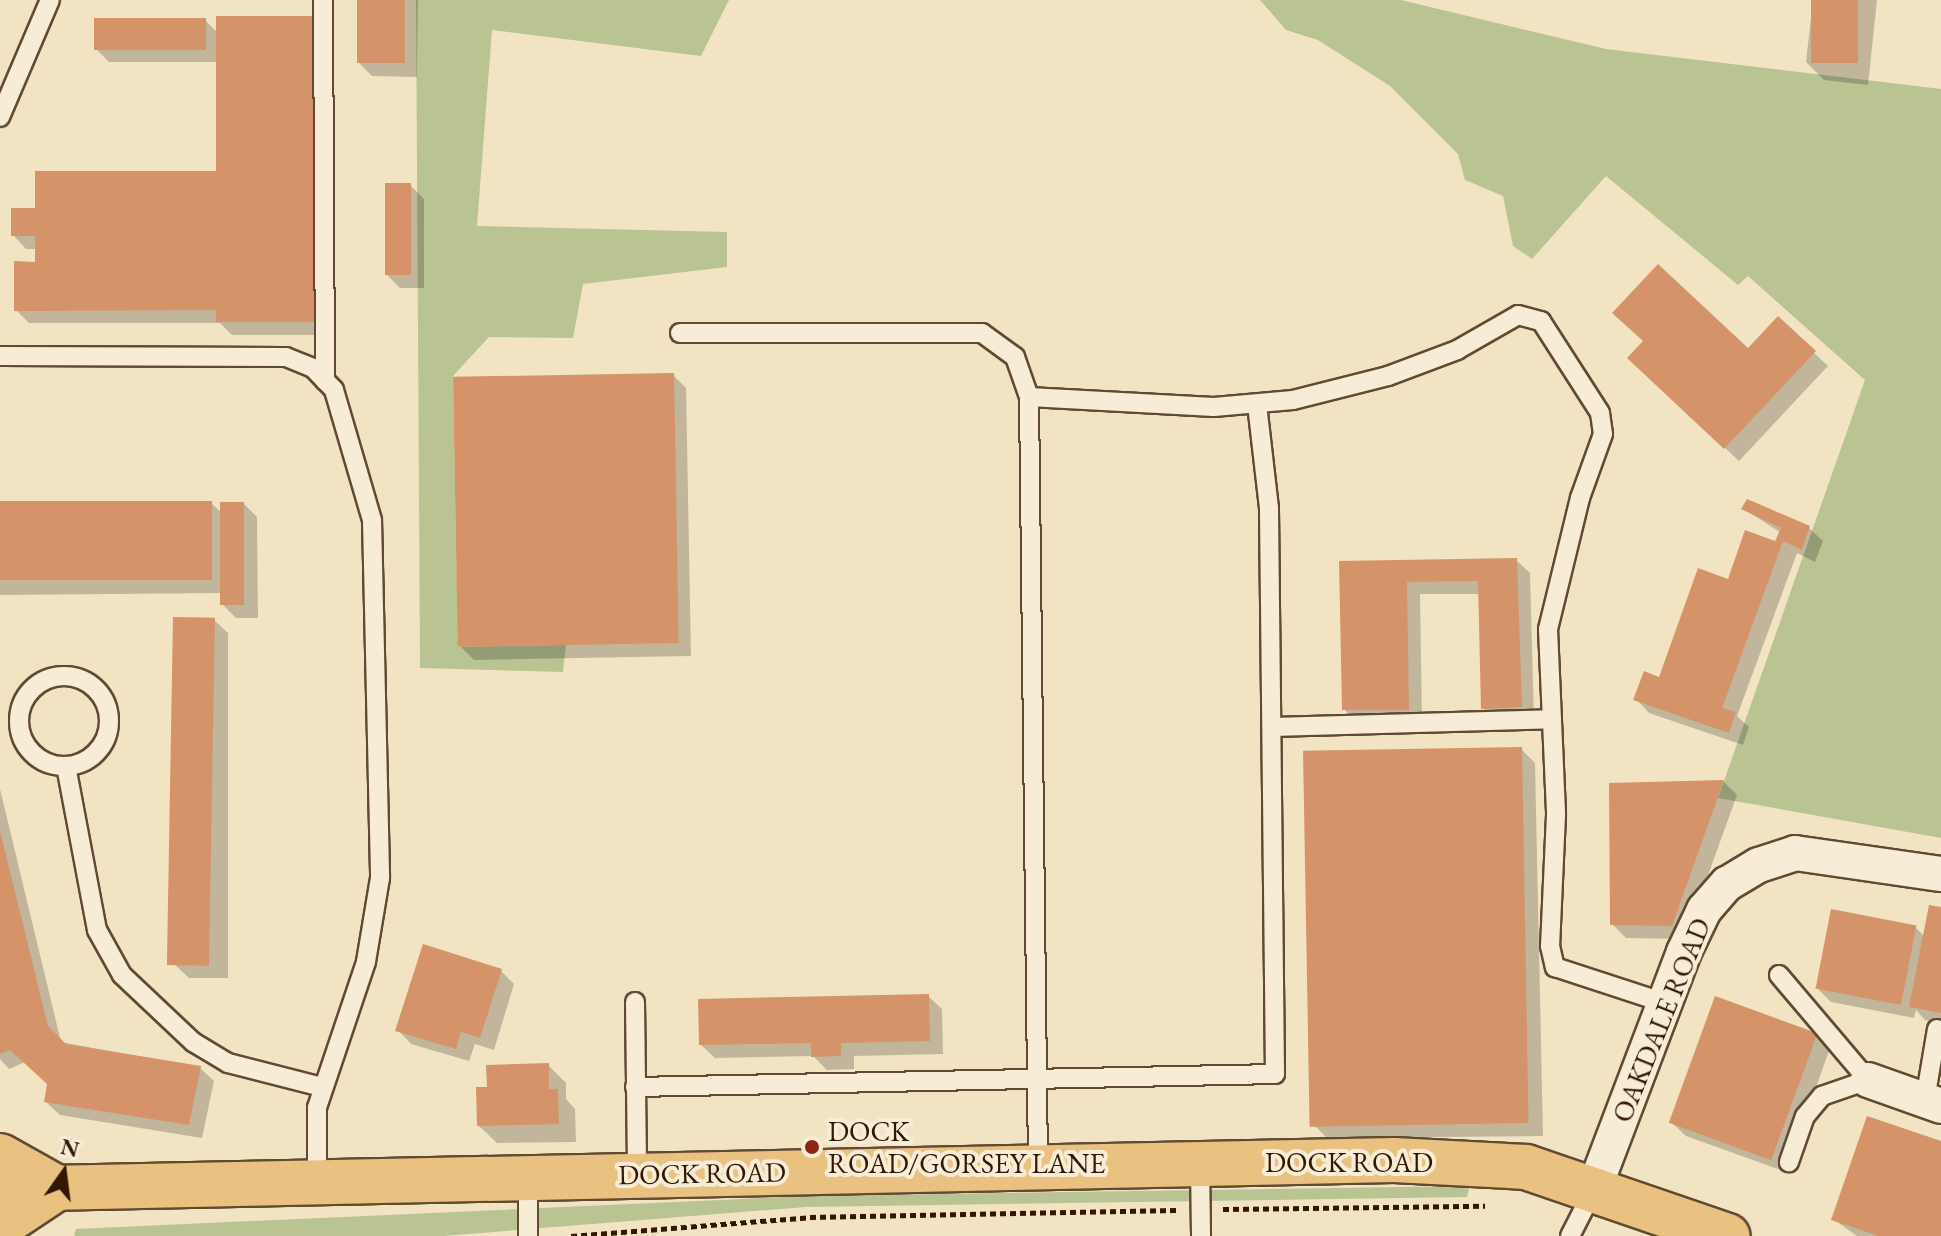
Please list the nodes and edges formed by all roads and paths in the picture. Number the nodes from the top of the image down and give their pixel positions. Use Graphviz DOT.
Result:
graph roads {
  1 [pos="50,0"];
  2 [pos="323,0"];
  3 [pos="0,117"];
  4 [pos="680,333"];
  5 [pos="0,356"];
  6 [pos="325,381"];
  7 [pos="1029,397"];
  8 [pos="1257,404"];
  9 [pos="1552,719"];
  10 [pos="1272,727"];
  11 [pos="66,766"];
  12 [pos="1941,874"];
  13 [pos="1779,975"];
  14 [pos="635,1002"];
  15 [pos="1665,1003"];
  16 [pos="1937,1029"];
  17 [pos="1037,1077"];
  18 [pos="1868,1080"];
  19 [pos="322,1087"];
  20 [pos="635,1087"];
  21 [pos="1933,1103"];
  22 [pos="0,1156"];
  23 [pos="1789,1162"];
  24 [pos="1200,1163"];
  25 [pos="1038,1166"];
  26 [pos="637,1174"];
  27 [pos="528,1178"];
  28 [pos="317,1185"];
  29 [pos="57,1188"];
  30 [pos="0,1189"];
  31 [pos="1594,1189"];
  32 [pos="1502,1206"];
  33 [pos="1201,1210"];
  34 [pos="0,1226"];
  35 [pos="528,1236"];
  36 [pos="571,1236"];
  37 [pos="1201,1236"];
  38 [pos="1570,1236"];
  39 [pos="1728,1236"];
  1 -- 3 [label="lane"];
  2 -- 6 [label="lane"];
  4 -- 7 [label="lane"];
  5 -- 6 [label="lane"];
  6 -- 19 [label="lane"];
  7 -- 8 [label="lane"];
  7 -- 17 [label="lane"];
  8 -- 9 [label="lane"];
  8 -- 10 [label="lane"];
  9 -- 10 [label="lane"];
  9 -- 15 [label="lane"];
  10 -- 17 [label="lane"];
  11 -- 11 [label="lane"];
  11 -- 19 [label="lane"];
  12 -- 15 [label="street, OAKDALE ROAD"];
  13 -- 18 [label="lane"];
  14 -- 20 [label="lane"];
  15 -- 31 [label="street, OAKDALE ROAD"];
  16 -- 21 [label="lane"];
  17 -- 20 [label="lane"];
  17 -- 25 [label="lane"];
  18 -- 21 [label="street"];
  18 -- 23 [label="lane"];
  19 -- 28 [label="lane"];
  20 -- 26 [label="lane"];
  22 -- 29 [label="main road"];
  24 -- 25 [label="main road, DOCK ROAD"];
  24 -- 31 [label="main road, DOCK ROAD"];
  24 -- 33 [label="lane"];
  25 -- 26 [label="main road, DOCK ROAD"];
  26 -- 27 [label="main road, DOCK ROAD"];
  27 -- 28 [label="main road, DOCK ROAD"];
  27 -- 35 [label="lane"];
  28 -- 29 [label="main road, DOCK ROAD"];
  29 -- 30 [label="main road, DOCK ROAD"];
  29 -- 34 [label="main road"];
  31 -- 38 [label="lane"];
  31 -- 39 [label="main road, DOCK ROAD"];
  32 -- 33 [label="path"];
  33 -- 36 [label="path"];
  33 -- 37 [label="lane"];
}
